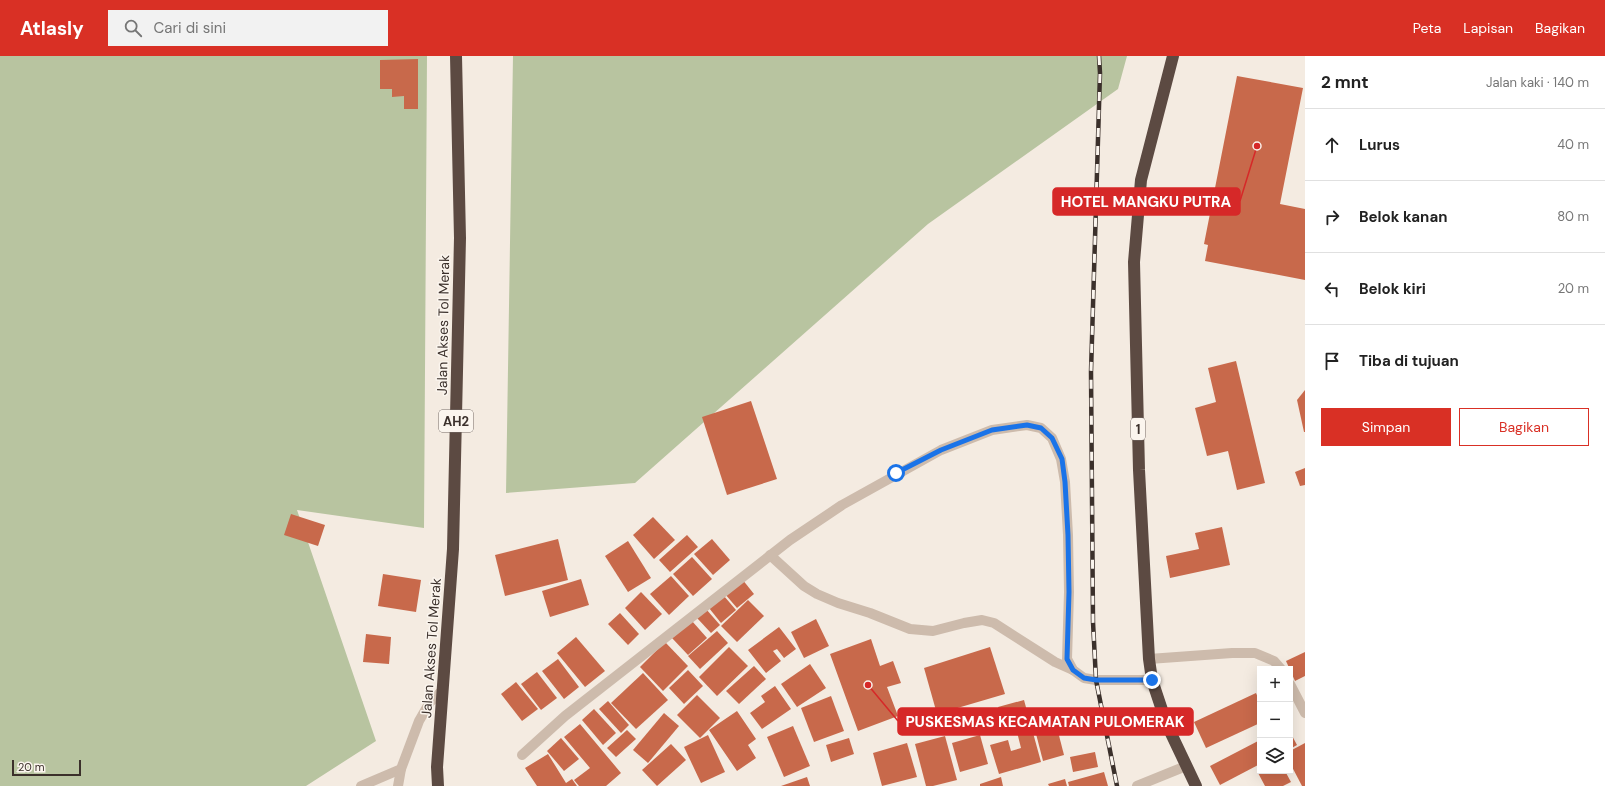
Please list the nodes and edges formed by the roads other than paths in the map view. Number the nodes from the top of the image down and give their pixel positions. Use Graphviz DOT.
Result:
graph roads {
  1 [pos="456,56"];
  2 [pos="1178,56"];
  3 [pos="1172,62"];
  4 [pos="770,555"];
  5 [pos="1149,659"];
  6 [pos="1278,666"];
  7 [pos="1073,670"];
  8 [pos="1152,680"];
  9 [pos="443,690"];
  10 [pos="1293,690"];
  11 [pos="1305,713"];
  12 [pos="522,756"];
  13 [pos="1186,766"];
  14 [pos="401,769"];
  15 [pos="361,786"];
  16 [pos="398,786"];
  17 [pos="438,786"];
  18 [pos="1137,786"];
  19 [pos="1196,786"];
  1 -- 9 [label="highway, Jalan Akses Tol Merak / AH2"];
  2 -- 3 [label="highway, 1"];
  3 -- 5 [label="highway, 1"];
  4 -- 7 [label="street"];
  4 -- 7 [label="street"];
  4 -- 12 [label="street"];
  5 -- 6 [label="street"];
  5 -- 8 [label="highway, 1"];
  7 -- 8 [label="street"];
  8 -- 13 [label="highway, 1"];
  9 -- 14 [label="street"];
  9 -- 17 [label="highway, Jalan Akses Tol Merak / AH2"];
  10 -- 11 [label="street"];
  13 -- 18 [label="street"];
  13 -- 19 [label="highway, 1"];
  14 -- 15 [label="street"];
  14 -- 16 [label="street"];
}
